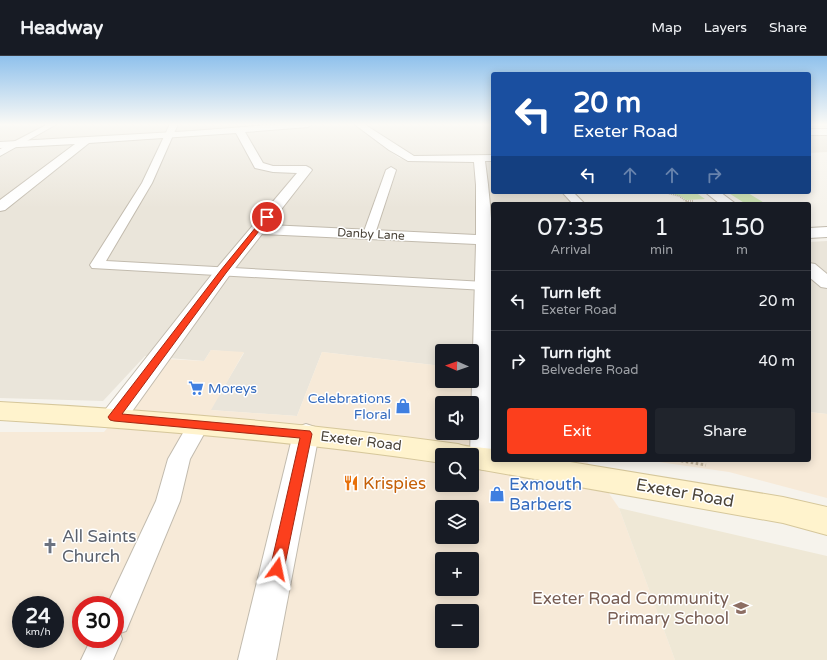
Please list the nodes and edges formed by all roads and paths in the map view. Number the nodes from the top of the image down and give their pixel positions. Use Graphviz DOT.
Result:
graph roads {
  1 [pos="70,152"];
  2 [pos="161,152"];
  3 [pos="251,152"];
  4 [pos="400,152"];
  5 [pos="486,159"];
  6 [pos="391,170"];
  7 [pos="569,194"];
  8 [pos="671,194"];
  9 [pos="714,194"];
  10 [pos="686,201"];
  11 [pos="693,201"];
  12 [pos="577,202"];
  13 [pos="726,202"];
  14 [pos="0,207"];
  15 [pos="257,229"];
  16 [pos="827,232"];
  17 [pos="811,233"];
  18 [pos="369,234"];
  19 [pos="484,240"];
  20 [pos="811,270"];
  21 [pos="223,272"];
  22 [pos="826,282"];
  23 [pos="485,286"];
  24 [pos="0,411"];
  25 [pos="114,417"];
  26 [pos="198,425"];
  27 [pos="306,434"];
  28 [pos="472,448"];
  29 [pos="435,451"];
  30 [pos="479,458"];
  31 [pos="491,460"];
  32 [pos="500,462"];
  33 [pos="827,521"];
  34 [pos="124,600"];
  35 [pos="103,648"];
  36 [pos="97,660"];
  37 [pos="257,660"];
  1 -- 14 [label="street"];
  2 -- 21 [label="lane"];
  3 -- 15 [label="street"];
  4 -- 5 [label="street"];
  5 -- 19 [label="street"];
  6 -- 18 [label="lane"];
  7 -- 12 [label="lane"];
  8 -- 10 [label="path"];
  9 -- 13 [label="street"];
  10 -- 11 [label="path"];
  15 -- 18 [label="street, Danby Lane"];
  15 -- 21 [label="street"];
  16 -- 17 [label="street"];
  18 -- 19 [label="street, Danby Lane"];
  19 -- 23 [label="street"];
  20 -- 22 [label="street"];
  21 -- 23 [label="lane"];
  21 -- 25 [label="street"];
  23 -- 28 [label="street"];
  24 -- 25 [label="street, Exeter Road"];
  25 -- 26 [label="street, Exeter Road"];
  26 -- 27 [label="street, Exeter Road"];
  26 -- 34 [label="lane"];
  27 -- 29 [label="street, Exeter Road"];
  27 -- 37 [label="street"];
  30 -- 31 [label="street, Exeter Road"];
  32 -- 33 [label="street, Exeter Road"];
  35 -- 36 [label="lane"];
}
